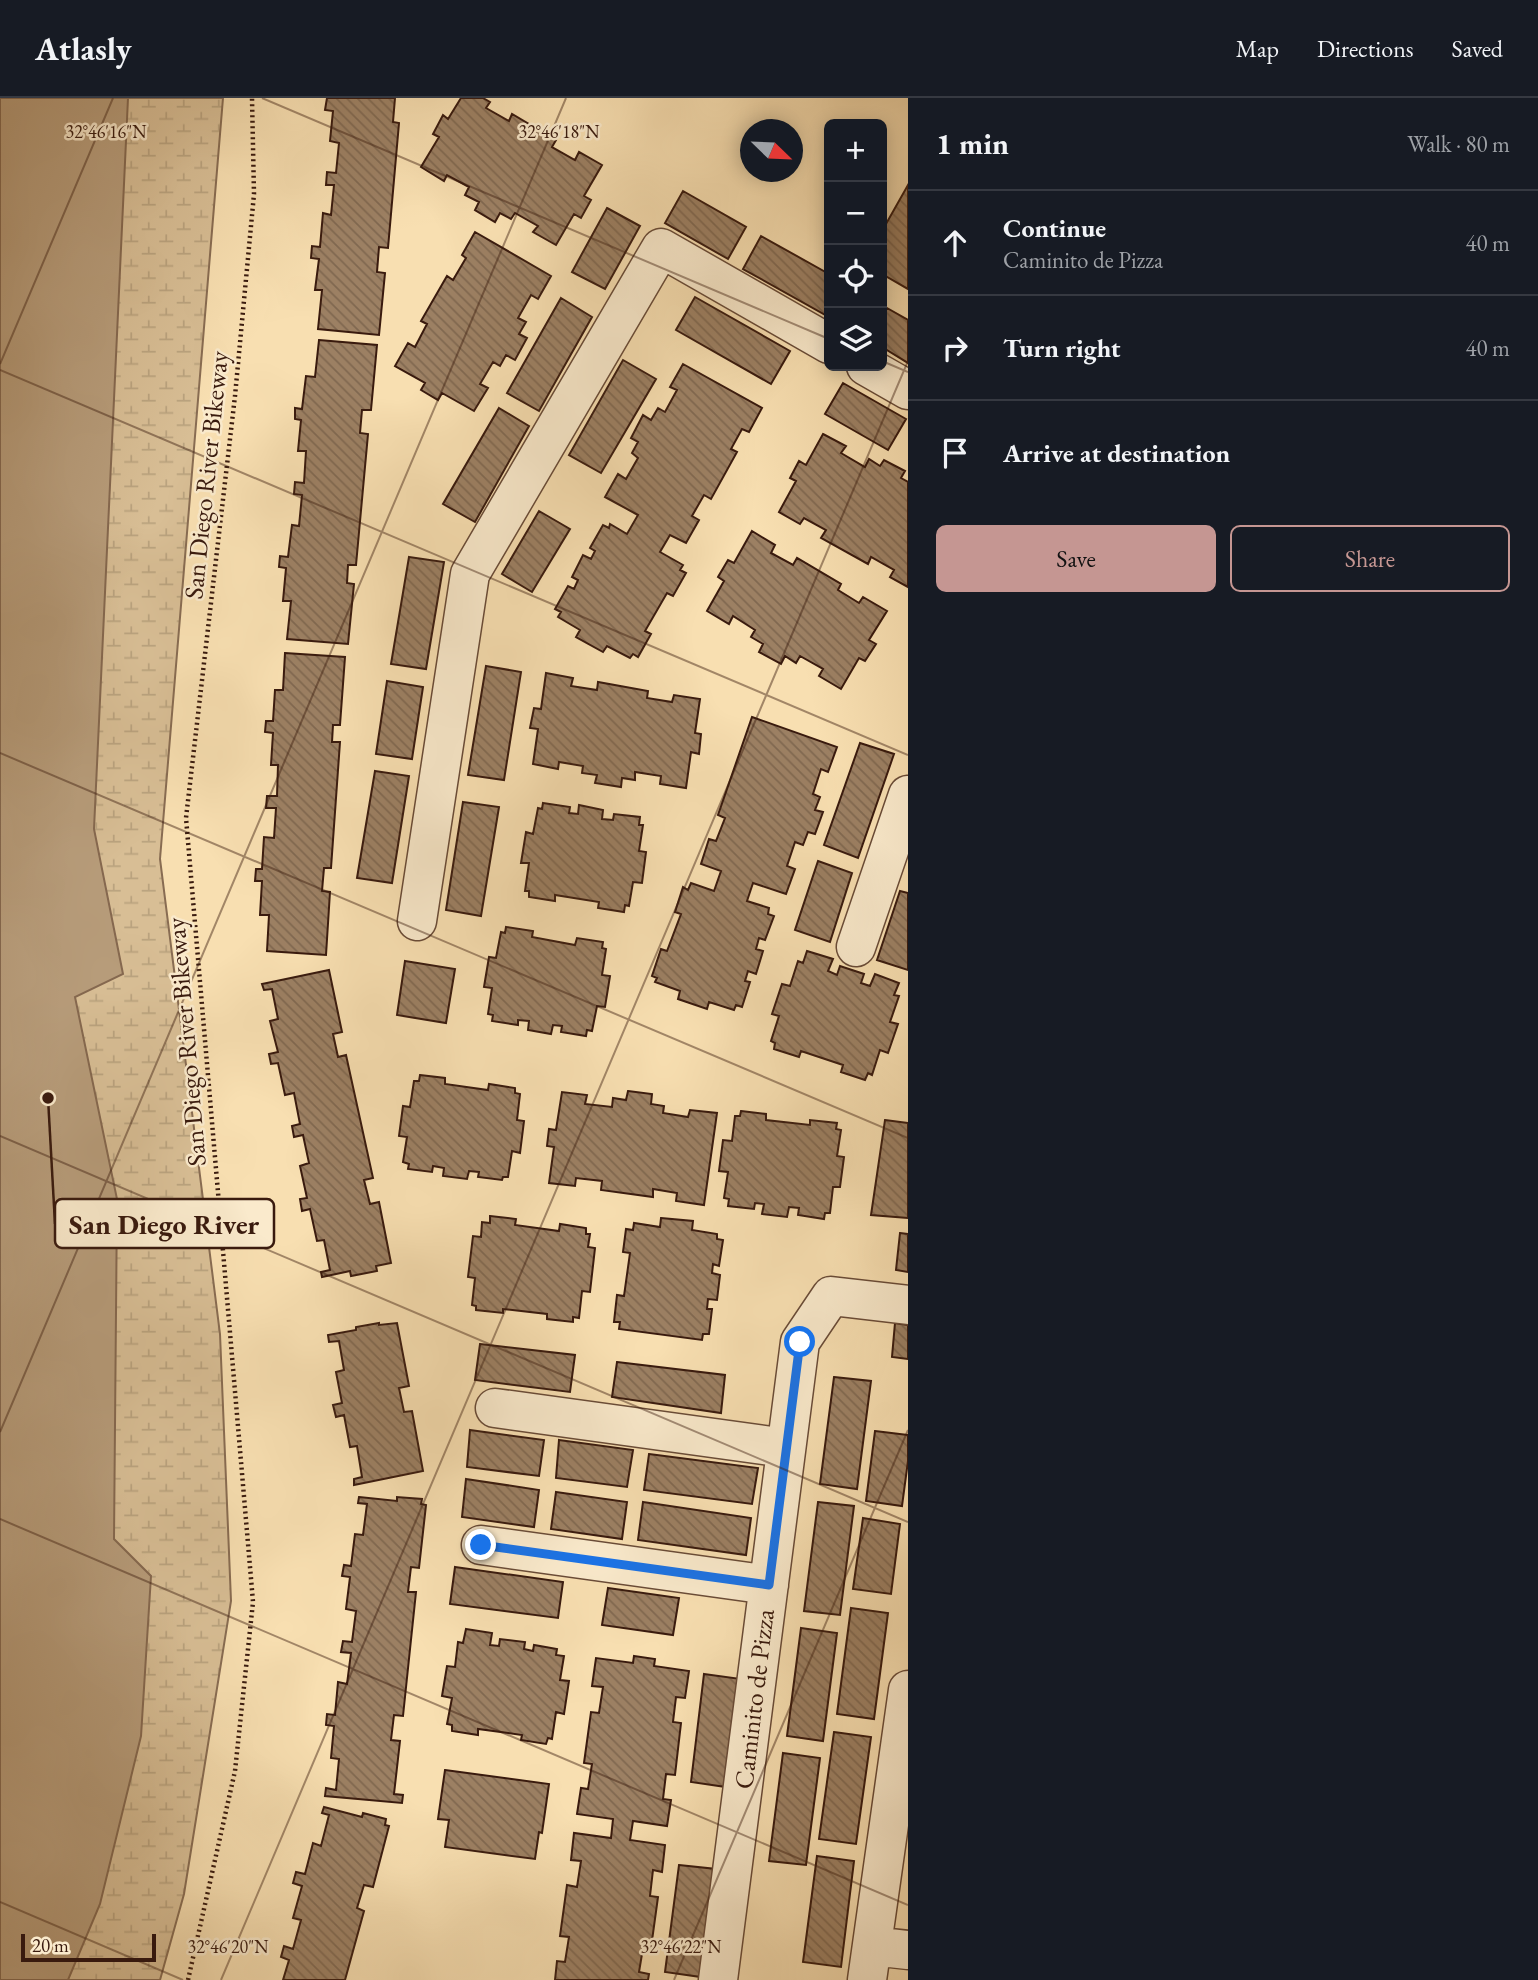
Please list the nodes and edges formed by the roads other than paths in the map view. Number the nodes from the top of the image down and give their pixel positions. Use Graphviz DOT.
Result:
graph roads {
  1 [pos="824,341"];
  2 [pos="875,371"];
  3 [pos="908,390"];
  4 [pos="908,795"];
  5 [pos="417,921"];
  6 [pos="856,947"];
  7 [pos="908,1305"];
  8 [pos="495,1408"];
  9 [pos="786,1448"];
  10 [pos="481,1545"];
  11 [pos="769,1585"];
  12 [pos="908,1690"];
  13 [pos="882,1959"];
  14 [pos="718,1980"];
  1 -- 5 [label="street"];
  2 -- 3 [label="street"];
  4 -- 6 [label="street"];
  7 -- 9 [label="street, Caminito de Pizza"];
  8 -- 9 [label="street"];
  9 -- 11 [label="street, Caminito de Pizza"];
  10 -- 11 [label="street"];
  11 -- 14 [label="street, Caminito de Pizza"];
  12 -- 13 [label="street"];
}
